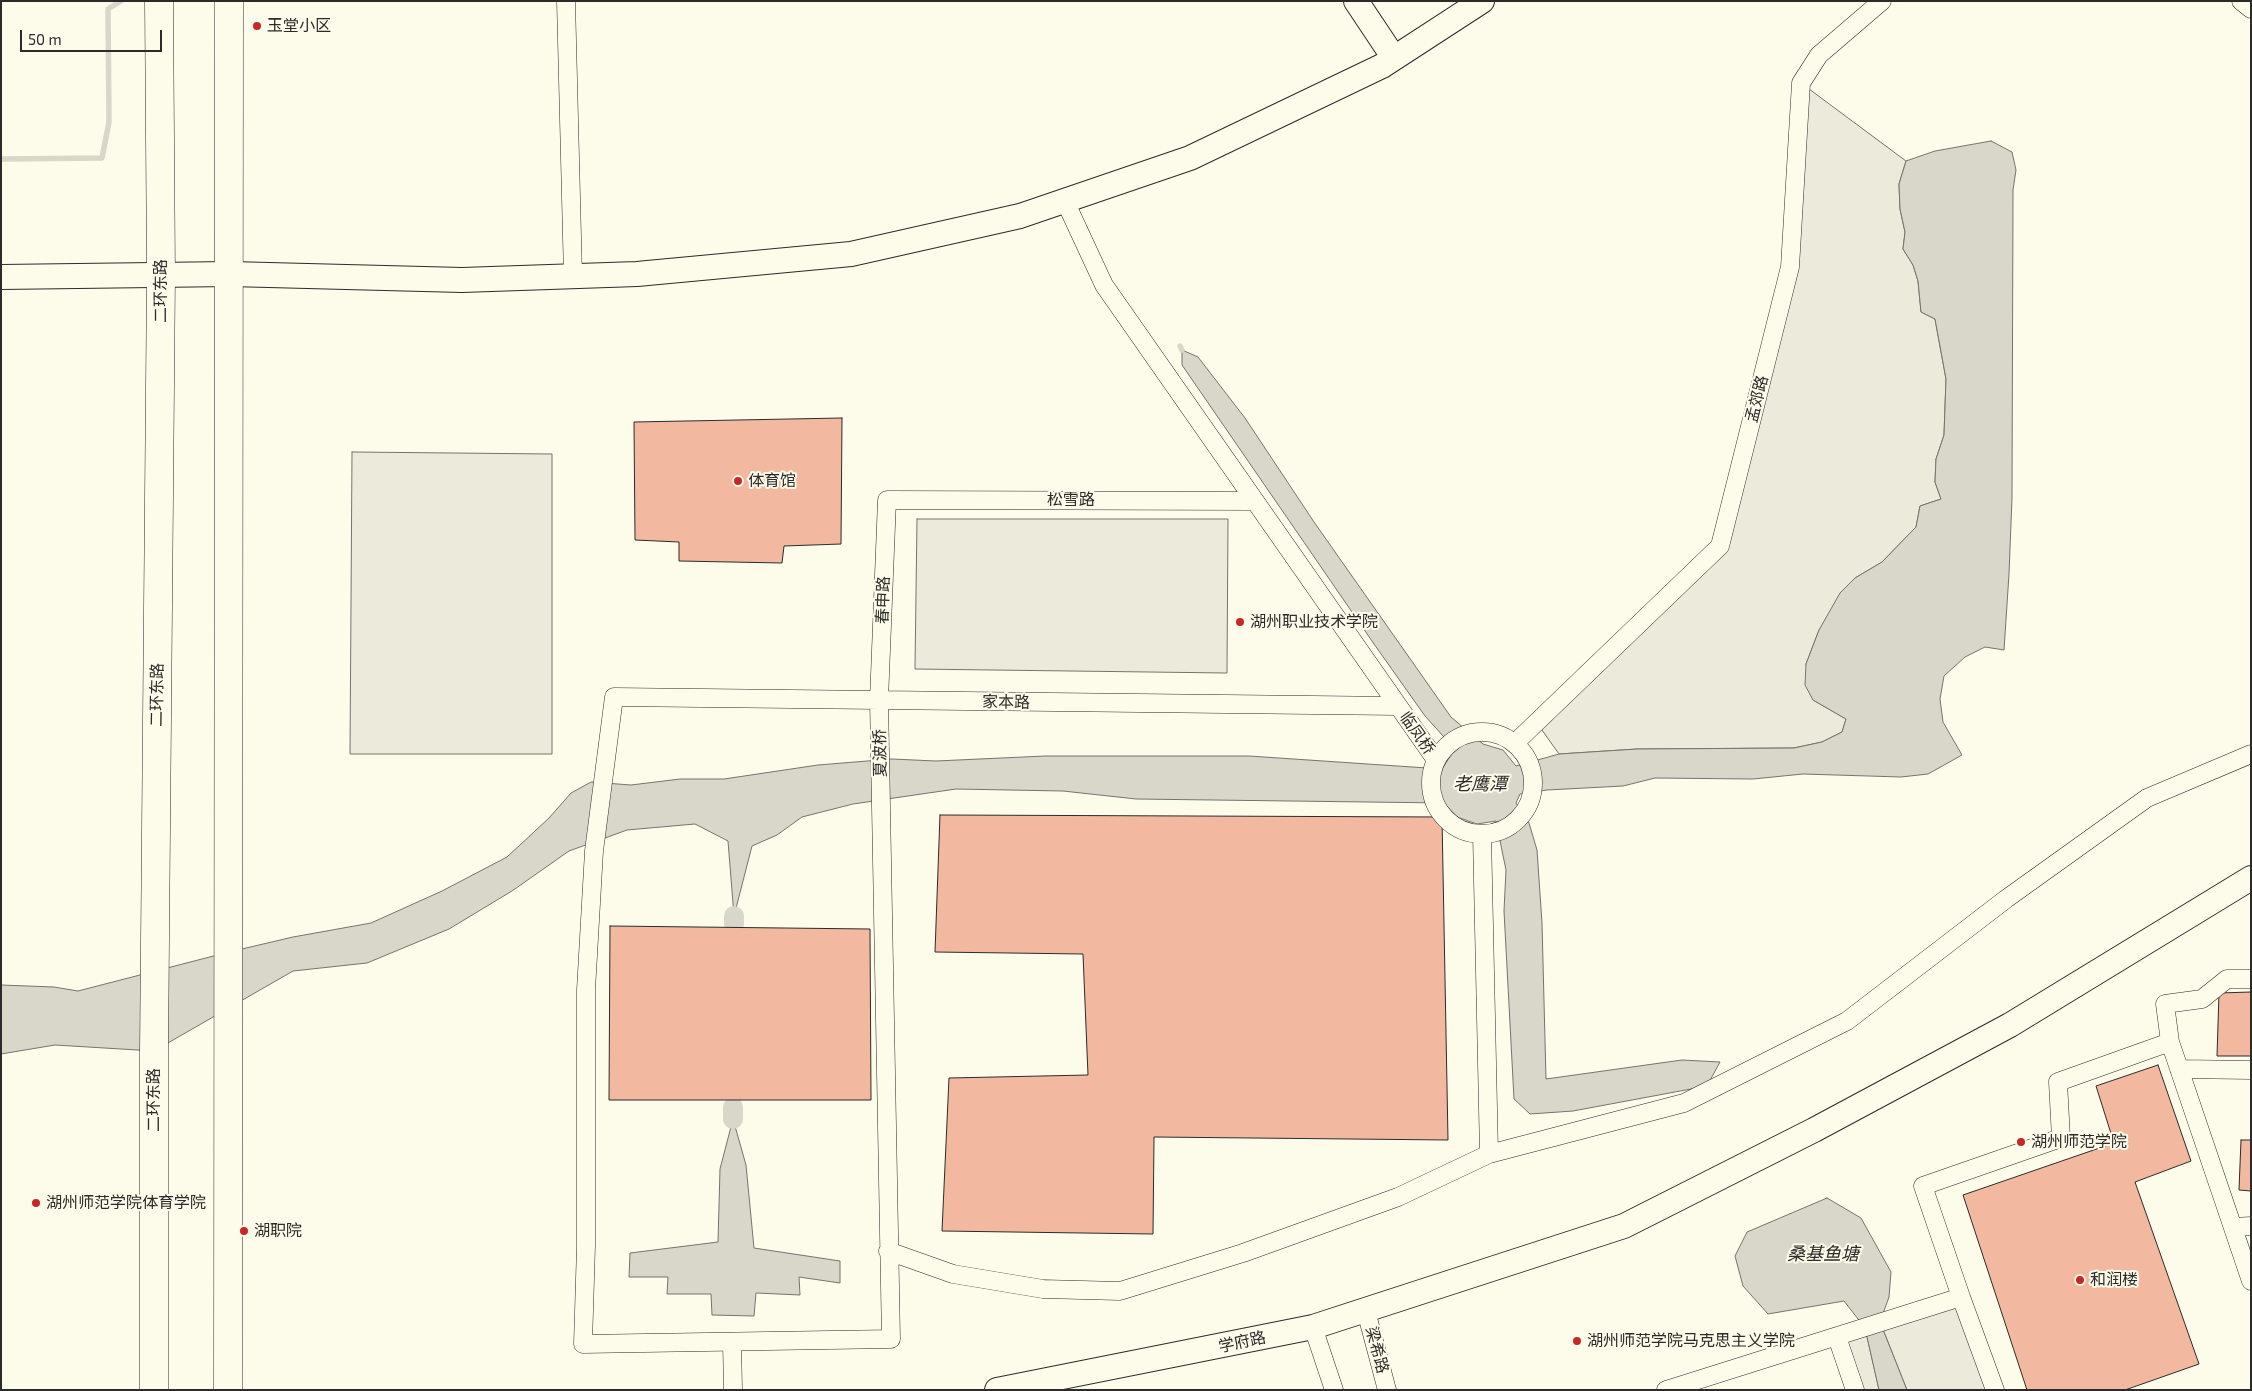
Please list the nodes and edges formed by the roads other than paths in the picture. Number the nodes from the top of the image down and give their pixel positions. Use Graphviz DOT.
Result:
graph roads {
  1 [pos="159,1"];
  2 [pos="229,1"];
  3 [pos="566,1"];
  4 [pos="1356,1"];
  5 [pos="1482,1"];
  6 [pos="1882,1"];
  7 [pos="2241,1"];
  8 [pos="2251,10"];
  9 [pos="1394,58"];
  10 [pos="1065,201"];
  11 [pos="230,274"];
  12 [pos="161,275"];
  13 [pos="573,276"];
  14 [pos="1,277"];
  15 [pos="887,500"];
  16 [pos="1255,501"];
  17 [pos="879,700"];
  18 [pos="1398,706"];
  19 [pos="1515,743"];
  20 [pos="2251,754"];
  21 [pos="1438,758"];
  22 [pos="1489,835"];
  23 [pos="2251,878"];
  24 [pos="2251,979"];
  25 [pos="2170,1042"];
  26 [pos="2180,1069"];
  27 [pos="2251,1070"];
  28 [pos="1488,1154"];
  29 [pos="2251,1226"];
  30 [pos="2233,1227"];
  31 [pos="888,1251"];
  32 [pos="2251,1281"];
  33 [pos="1961,1297"];
  34 [pos="1366,1311"];
  35 [pos="1313,1327"];
  36 [pos="1837,1337"];
  37 [pos="732,1342"];
  38 [pos="154,1390"];
  39 [pos="228,1390"];
  40 [pos="733,1390"];
  41 [pos="997,1390"];
  42 [pos="1334,1390"];
  43 [pos="1387,1390"];
  44 [pos="1666,1390"];
  45 [pos="1855,1390"];
  46 [pos="1995,1390"];
  1 -- 12 [label="main road, 二环东路"];
  2 -- 11 [label="main road"];
  3 -- 13 [label="street"];
  4 -- 9 [label="main road"];
  5 -- 9 [label="main road"];
  6 -- 19 [label="street, 孟郊路"];
  7 -- 8 [label="street"];
  9 -- 10 [label="main road"];
  10 -- 13 [label="main road"];
  10 -- 16 [label="street, 临凤桥"];
  11 -- 12 [label="main road"];
  11 -- 13 [label="main road"];
  11 -- 39 [label="main road"];
  12 -- 14 [label="main road"];
  12 -- 38 [label="main road, 二环东路"];
  15 -- 16 [label="street, 松雪路"];
  15 -- 17 [label="street, 春申路"];
  16 -- 18 [label="street, 临凤桥"];
  17 -- 18 [label="street, 家本路"];
  17 -- 31 [label="street, 夏波桥"];
  17 -- 37 [label="street, 家本路"];
  18 -- 21 [label="street, 临凤桥"];
  19 -- 21 [label="street"];
  19 -- 22 [label="street"];
  20 -- 28 [label="street"];
  21 -- 22 [label="street"];
  22 -- 28 [label="street"];
  23 -- 34 [label="main road, 学府路"];
  24 -- 25 [label="street"];
  25 -- 26 [label="street"];
  25 -- 33 [label="street"];
  26 -- 27 [label="street"];
  26 -- 30 [label="street"];
  28 -- 31 [label="street"];
  29 -- 30 [label="street"];
  30 -- 32 [label="street"];
  31 -- 37 [label="street, 夏波桥"];
  33 -- 36 [label="street"];
  33 -- 46 [label="street"];
  34 -- 35 [label="main road, 学府路"];
  34 -- 43 [label="street, 梁希路"];
  35 -- 41 [label="main road, 学府路"];
  35 -- 42 [label="street"];
  36 -- 44 [label="street"];
  36 -- 45 [label="street"];
  37 -- 40 [label="street"];
}
